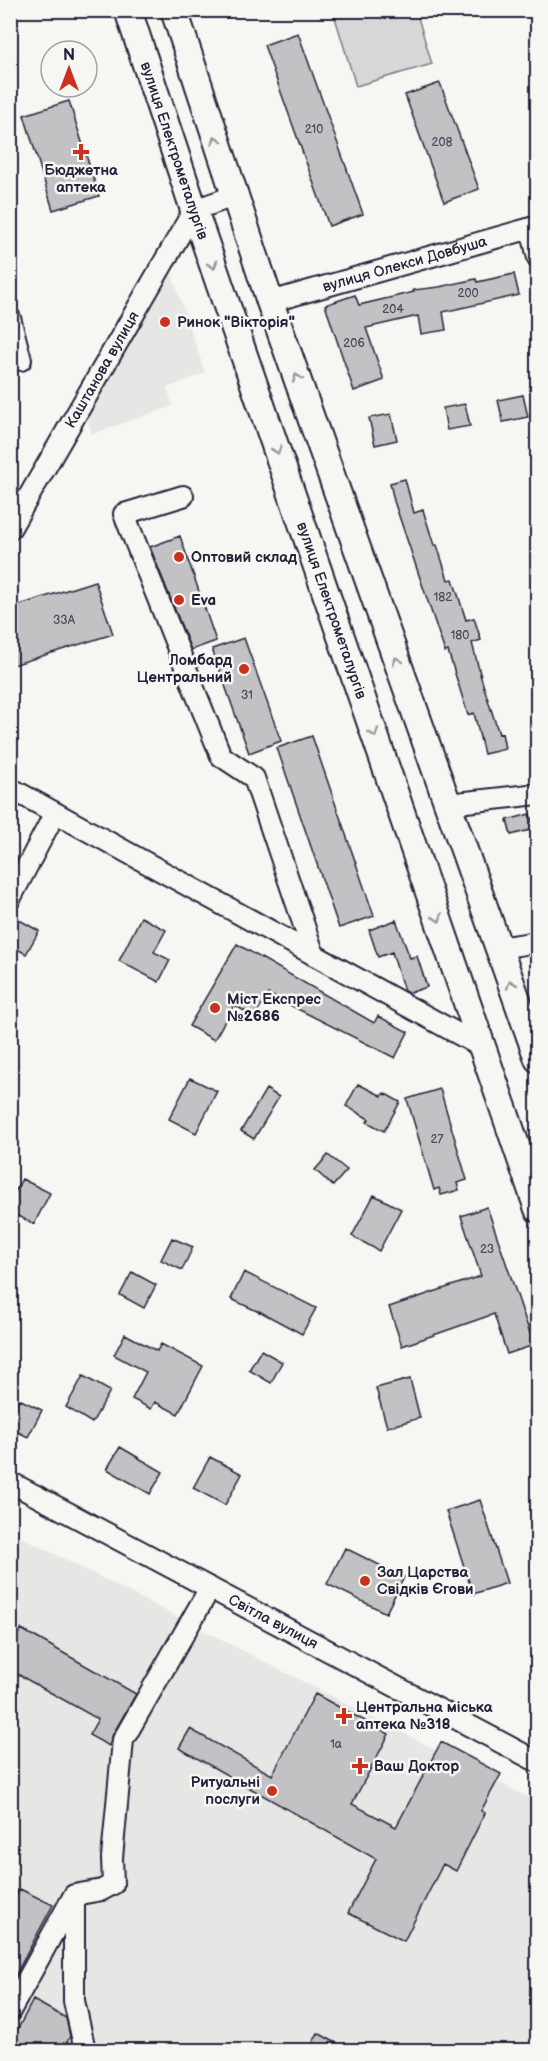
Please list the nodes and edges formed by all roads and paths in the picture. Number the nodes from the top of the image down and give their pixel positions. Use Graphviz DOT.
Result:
graph roads {
  1 [pos="128,10"];
  2 [pos="174,10"];
  3 [pos="234,196"];
  4 [pos="194,210"];
  5 [pos="534,227"];
  6 [pos="537,258"];
  7 [pos="270,302"];
  8 [pos="10,318"];
  9 [pos="21,360"];
  10 [pos="183,496"];
  11 [pos="10,529"];
  12 [pos="10,788"];
  13 [pos="537,794"];
  14 [pos="448,804"];
  15 [pos="55,813"];
  16 [pos="10,899"];
  17 [pos="537,942"];
  18 [pos="498,948"];
  19 [pos="314,955"];
  20 [pos="482,1047"];
  21 [pos="537,1059"];
  22 [pos="537,1209"];
  23 [pos="10,1482"];
  24 [pos="210,1588"];
  25 [pos="537,1762"];
  26 [pos="74,1895"];
  27 [pos="10,2011"];
  28 [pos="85,2050"];
  1 -- 4 [label="main road, вулиця Електрометалургів"];
  3 -- 2 [label="main road, one-way"];
  3 -- 4 [label="street"];
  3 -- 7 [label="main road"];
  4 -- 11 [label="street, Каштанова вулиця"];
  4 -- 20 [label="main road, вулиця Електрометалургів, one-way"];
  5 -- 6 [label="street"];
  5 -- 7 [label="street, вулиця Олекси Довбуша"];
  14 -- 7 [label="main road, one-way"];
  8 -- 9 [label="street"];
  10 -- 19 [label="street"];
  12 -- 15 [label="street"];
  13 -- 14 [label="street"];
  14 -- 18 [label="main road"];
  15 -- 16 [label="street"];
  15 -- 19 [label="street"];
  17 -- 18 [label="street"];
  21 -- 18 [label="main road, one-way"];
  19 -- 20 [label="street"];
  20 -- 22 [label="main road, вулиця Електрометалургів"];
  23 -- 24 [label="street, Світла вулиця"];
  24 -- 25 [label="street, Світла вулиця"];
  24 -- 26 [label="street"];
  26 -- 27 [label="street"];
  26 -- 28 [label="street"];
}
